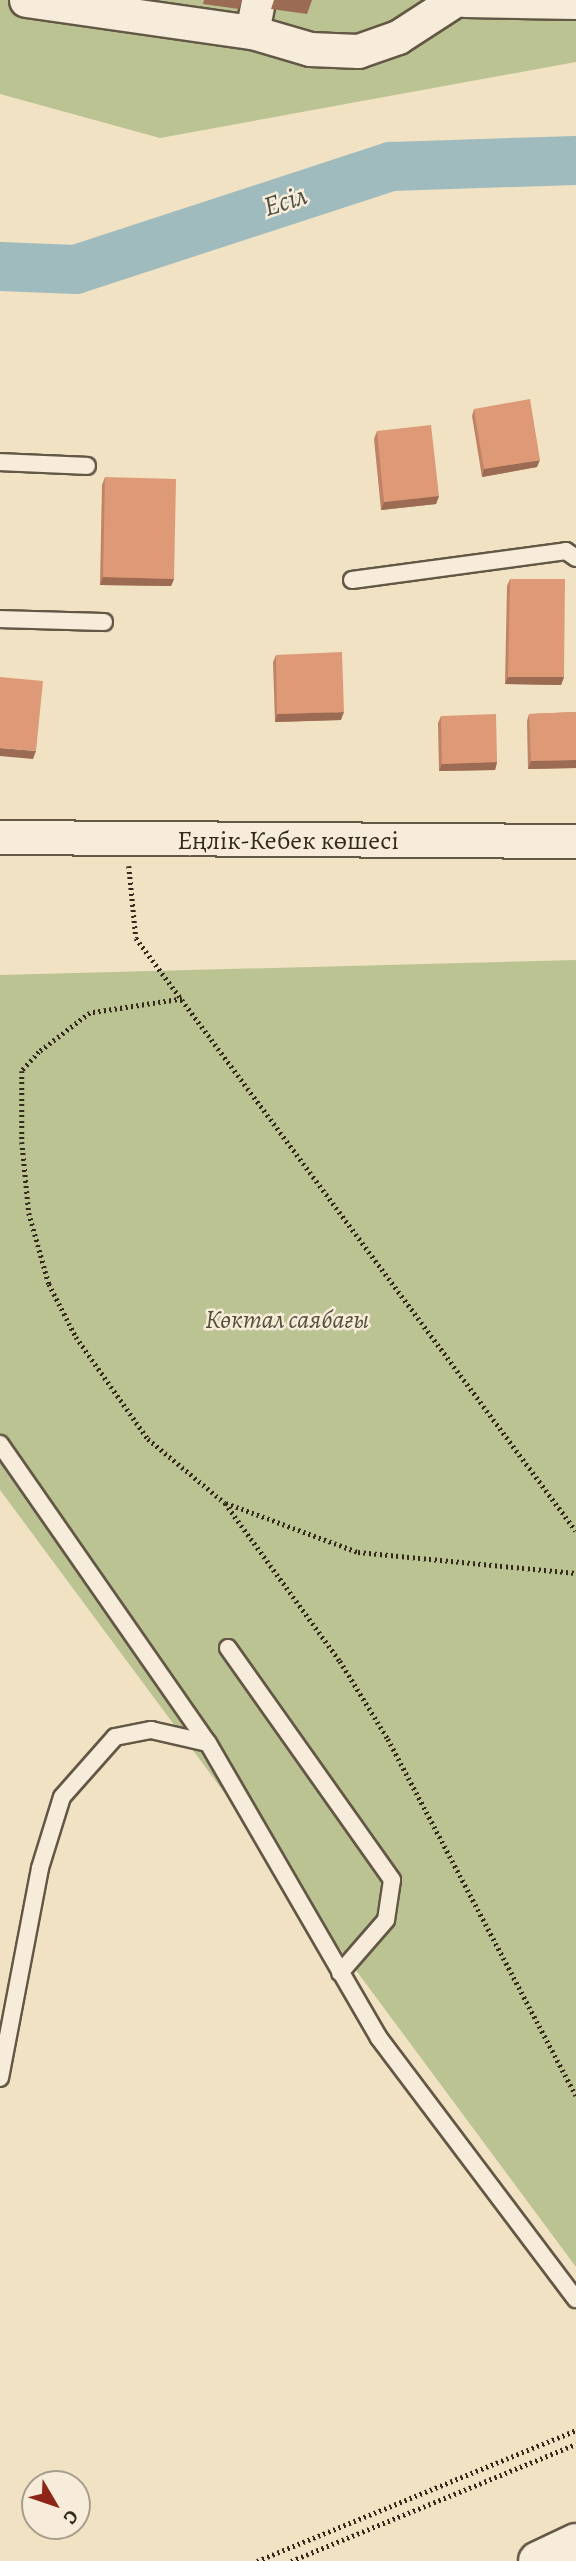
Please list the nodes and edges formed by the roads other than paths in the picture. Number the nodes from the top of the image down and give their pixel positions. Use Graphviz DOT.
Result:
graph roads {
  1 [pos="26,0"];
  2 [pos="455,0"];
  3 [pos="465,0"];
  4 [pos="518,1"];
  5 [pos="576,2"];
  6 [pos="255,16"];
  7 [pos="0,462"];
  8 [pos="87,466"];
  9 [pos="576,558"];
  10 [pos="352,580"];
  11 [pos="0,619"];
  12 [pos="104,622"];
  13 [pos="0,837"];
  14 [pos="576,841"];
  15 [pos="0,1444"];
  16 [pos="228,1648"];
  17 [pos="208,1743"];
  18 [pos="340,1973"];
  19 [pos="0,2078"];
  20 [pos="576,2299"];
  21 [pos="576,2543"];
  22 [pos="538,2561"];
  1 -- 6 [label="street"];
  2 -- 6 [label="street"];
  3 -- 4 [label="street"];
  4 -- 5 [label="street"];
  7 -- 8 [label="lane"];
  9 -- 10 [label="lane"];
  11 -- 12 [label="lane"];
  13 -- 14 [label="street, Еңлік-Кебек көшесі"];
  15 -- 17 [label="lane"];
  16 -- 18 [label="lane"];
  17 -- 18 [label="lane"];
  17 -- 19 [label="lane"];
  18 -- 20 [label="lane"];
  21 -- 22 [label="street"];
}
